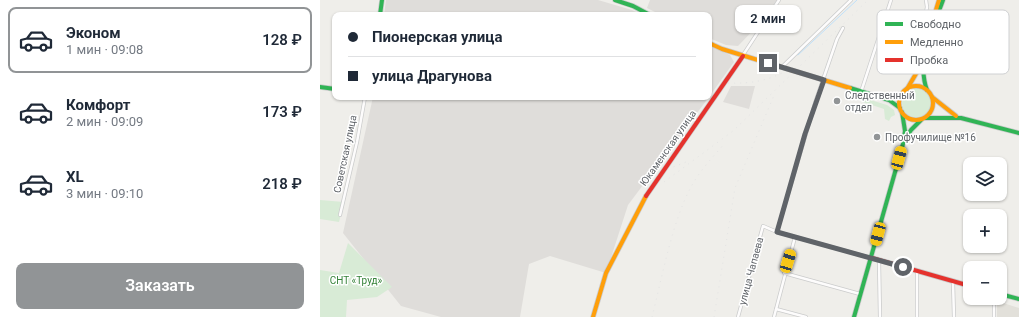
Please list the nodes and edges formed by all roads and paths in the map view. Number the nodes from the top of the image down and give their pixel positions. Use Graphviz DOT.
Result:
graph roads {
  1 [pos="382,0"];
  2 [pos="615,0"];
  3 [pos="779,0"];
  4 [pos="851,0"];
  5 [pos="891,0"];
  6 [pos="926,0"];
  7 [pos="939,0"];
  8 [pos="943,0"];
  9 [pos="888,10"];
  10 [pos="926,10"];
  11 [pos="936,10"];
  12 [pos="940,10"];
  13 [pos="380,12"];
  14 [pos="644,12"];
  15 [pos="843,28"];
  16 [pos="877,43"];
  17 [pos="712,44"];
  18 [pos="743,56"];
  19 [pos="781,67"];
  20 [pos="916,74"];
  21 [pos="923,74"];
  22 [pos="824,80"];
  23 [pos="320,87"];
  24 [pos="332,89"];
  25 [pos="907,89"];
  26 [pos="927,90"];
  27 [pos="861,92"];
  28 [pos="903,93"];
  29 [pos="879,97"];
  30 [pos="932,97"];
  31 [pos="364,100"];
  32 [pos="712,100"];
  33 [pos="712,100"];
  34 [pos="901,110"];
  35 [pos="956,116"];
  36 [pos="924,119"];
  37 [pos="1019,133"];
  38 [pos="903,144"];
  39 [pos="340,215"];
  40 [pos="777,232"];
  41 [pos="795,237"];
  42 [pos="872,258"];
  43 [pos="879,260"];
  44 [pos="917,271"];
  45 [pos="784,273"];
  46 [pos="953,281"];
  47 [pos="963,284"];
  48 [pos="861,294"];
  49 [pos="1007,296"];
  50 [pos="1019,299"];
  51 [pos="994,305"];
  52 [pos="776,309"];
  53 [pos="593,317"];
  54 [pos="738,317"];
  55 [pos="774,317"];
  56 [pos="806,317"];
  57 [pos="854,317"];
  58 [pos="880,317"];
  59 [pos="917,317"];
  60 [pos="954,317"];
  61 [pos="994,317"];
  1 -- 13 [label="main road"];
  2 -- 14 [label="main road"];
  3 -- 18 [label="street, Юкаменская улица"];
  4 -- 19 [label="street"];
  5 -- 9 [label="street"];
  6 -- 10 [label="street"];
  7 -- 11 [label="main road"];
  8 -- 12 [label="main road"];
  15 -- 22 [label="street"];
  16 -- 27 [label="street"];
  17 -- 18 [label="main road"];
  18 -- 19 [label="main road"];
  18 -- 32 [label="main road, Юкаменская улица"];
  19 -- 22 [label="main road"];
  20 -- 25 [label="main road"];
  21 -- 26 [label="main road"];
  22 -- 27 [label="main road"];
  22 -- 40 [label="street"];
  23 -- 24 [label="main road"];
  25 -- 26 [label="main road"];
  25 -- 28 [label="main road"];
  26 -- 30 [label="main road"];
  27 -- 29 [label="main road"];
  28 -- 29 [label="main road"];
  28 -- 34 [label="main road"];
  29 -- 34 [label="main road"];
  30 -- 35 [label="main road"];
  30 -- 36 [label="main road"];
  31 -- 39 [label="street, Советская улица"];
  33 -- 53 [label="main road, Юкаменская улица"];
  34 -- 36 [label="main road"];
  34 -- 38 [label="main road"];
  35 -- 36 [label="main road"];
  35 -- 37 [label="main road"];
  36 -- 38 [label="main road"];
  38 -- 42 [label="main road"];
  40 -- 41 [label="street"];
  40 -- 54 [label="street, улица Чапаева"];
  41 -- 42 [label="street"];
  41 -- 45 [label="street"];
  42 -- 43 [label="main road"];
  42 -- 48 [label="main road"];
  43 -- 44 [label="main road"];
  43 -- 58 [label="street"];
  44 -- 46 [label="main road"];
  44 -- 59 [label="street"];
  45 -- 48 [label="street"];
  45 -- 52 [label="street"];
  46 -- 47 [label="main road"];
  46 -- 60 [label="street"];
  48 -- 57 [label="main road"];
  49 -- 50 [label="main road"];
  51 -- 61 [label="street"];
  52 -- 55 [label="street"];
  52 -- 56 [label="street"];
}
